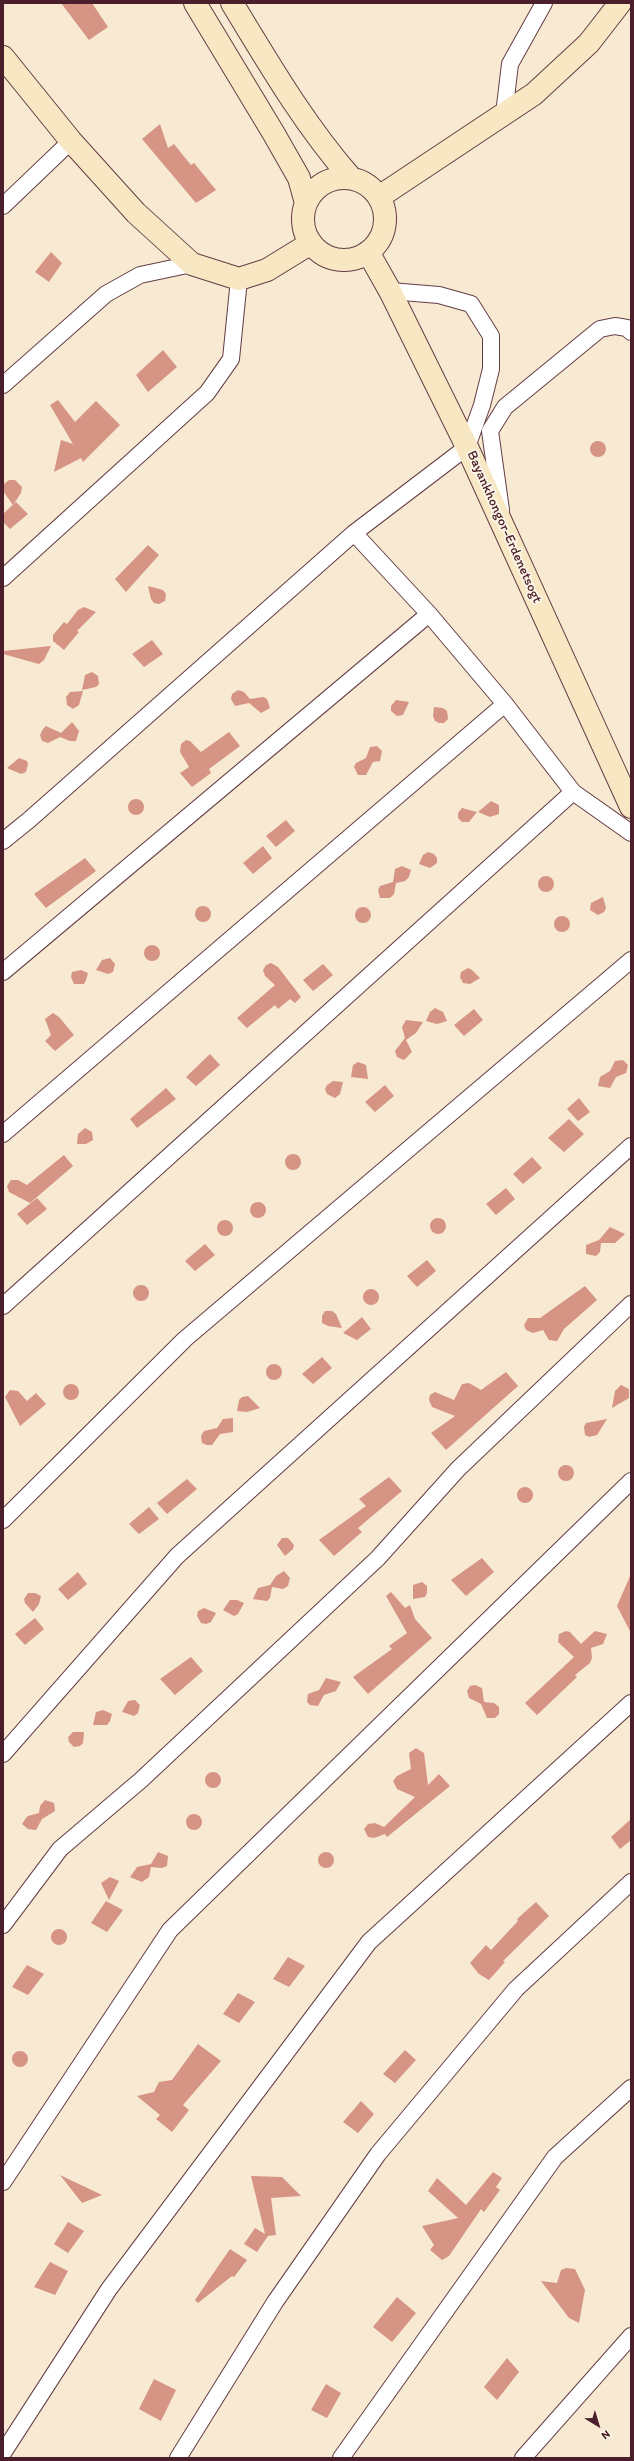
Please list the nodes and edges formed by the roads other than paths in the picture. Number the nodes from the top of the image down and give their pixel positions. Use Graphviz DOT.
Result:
graph roads {
  1 [pos="195,3"];
  2 [pos="544,3"];
  3 [pos="620,3"];
  4 [pos="239,5"];
  5 [pos="3,57"];
  6 [pos="504,114"];
  7 [pos="71,141"];
  8 [pos="351,178"];
  9 [pos="379,197"];
  10 [pos="306,202"];
  11 [pos="3,206"];
  12 [pos="311,242"];
  13 [pos="368,252"];
  14 [pos="192,264"];
  15 [pos="239,279"];
  16 [pos="390,291"];
  17 [pos="631,332"];
  18 [pos="3,385"];
  19 [pos="467,447"];
  20 [pos="502,524"];
  21 [pos="354,533"];
  22 [pos="3,578"];
  23 [pos="429,614"];
  24 [pos="505,704"];
  25 [pos="573,792"];
  26 [pos="631,807"];
  27 [pos="631,833"];
  28 [pos="3,841"];
  29 [pos="631,960"];
  30 [pos="3,972"];
  31 [pos="3,1134"];
  32 [pos="631,1146"];
  33 [pos="631,1304"];
  34 [pos="3,1306"];
  35 [pos="631,1481"];
  36 [pos="3,1520"];
  37 [pos="631,1703"];
  38 [pos="3,1754"];
  39 [pos="631,1882"];
  40 [pos="3,1925"];
  41 [pos="631,2088"];
  42 [pos="3,2182"];
  43 [pos="631,2336"];
  44 [pos="3,2453"];
  45 [pos="178,2458"];
  46 [pos="341,2458"];
  47 [pos="523,2458"];
  1 -- 10 [label="street"];
  2 -- 6 [label="street"];
  3 -- 6 [label="street"];
  4 -- 8 [label="street"];
  5 -- 7 [label="street"];
  6 -- 9 [label="street"];
  7 -- 11 [label="street"];
  7 -- 14 [label="street"];
  8 -- 9 [label="street"];
  8 -- 10 [label="street"];
  9 -- 13 [label="street"];
  10 -- 12 [label="street"];
  12 -- 13 [label="street"];
  12 -- 15 [label="street"];
  13 -- 16 [label="street, Bayankhongor-Erdenetsogt"];
  14 -- 15 [label="street"];
  14 -- 18 [label="street"];
  15 -- 22 [label="street"];
  16 -- 19 [label="street, Bayankhongor-Erdenetsogt"];
  16 -- 19 [label="street"];
  17 -- 20 [label="street"];
  19 -- 20 [label="street, Bayankhongor-Erdenetsogt"];
  19 -- 21 [label="street"];
  20 -- 26 [label="street, Bayankhongor-Erdenetsogt"];
  21 -- 23 [label="street"];
  21 -- 28 [label="street"];
  23 -- 24 [label="street"];
  23 -- 30 [label="street"];
  24 -- 25 [label="street"];
  24 -- 31 [label="street"];
  25 -- 27 [label="street"];
  25 -- 34 [label="street"];
  29 -- 36 [label="street"];
  32 -- 38 [label="street"];
  33 -- 40 [label="street"];
  35 -- 42 [label="street"];
  37 -- 44 [label="street"];
  39 -- 45 [label="street"];
  41 -- 46 [label="street"];
  43 -- 47 [label="street"];
}
